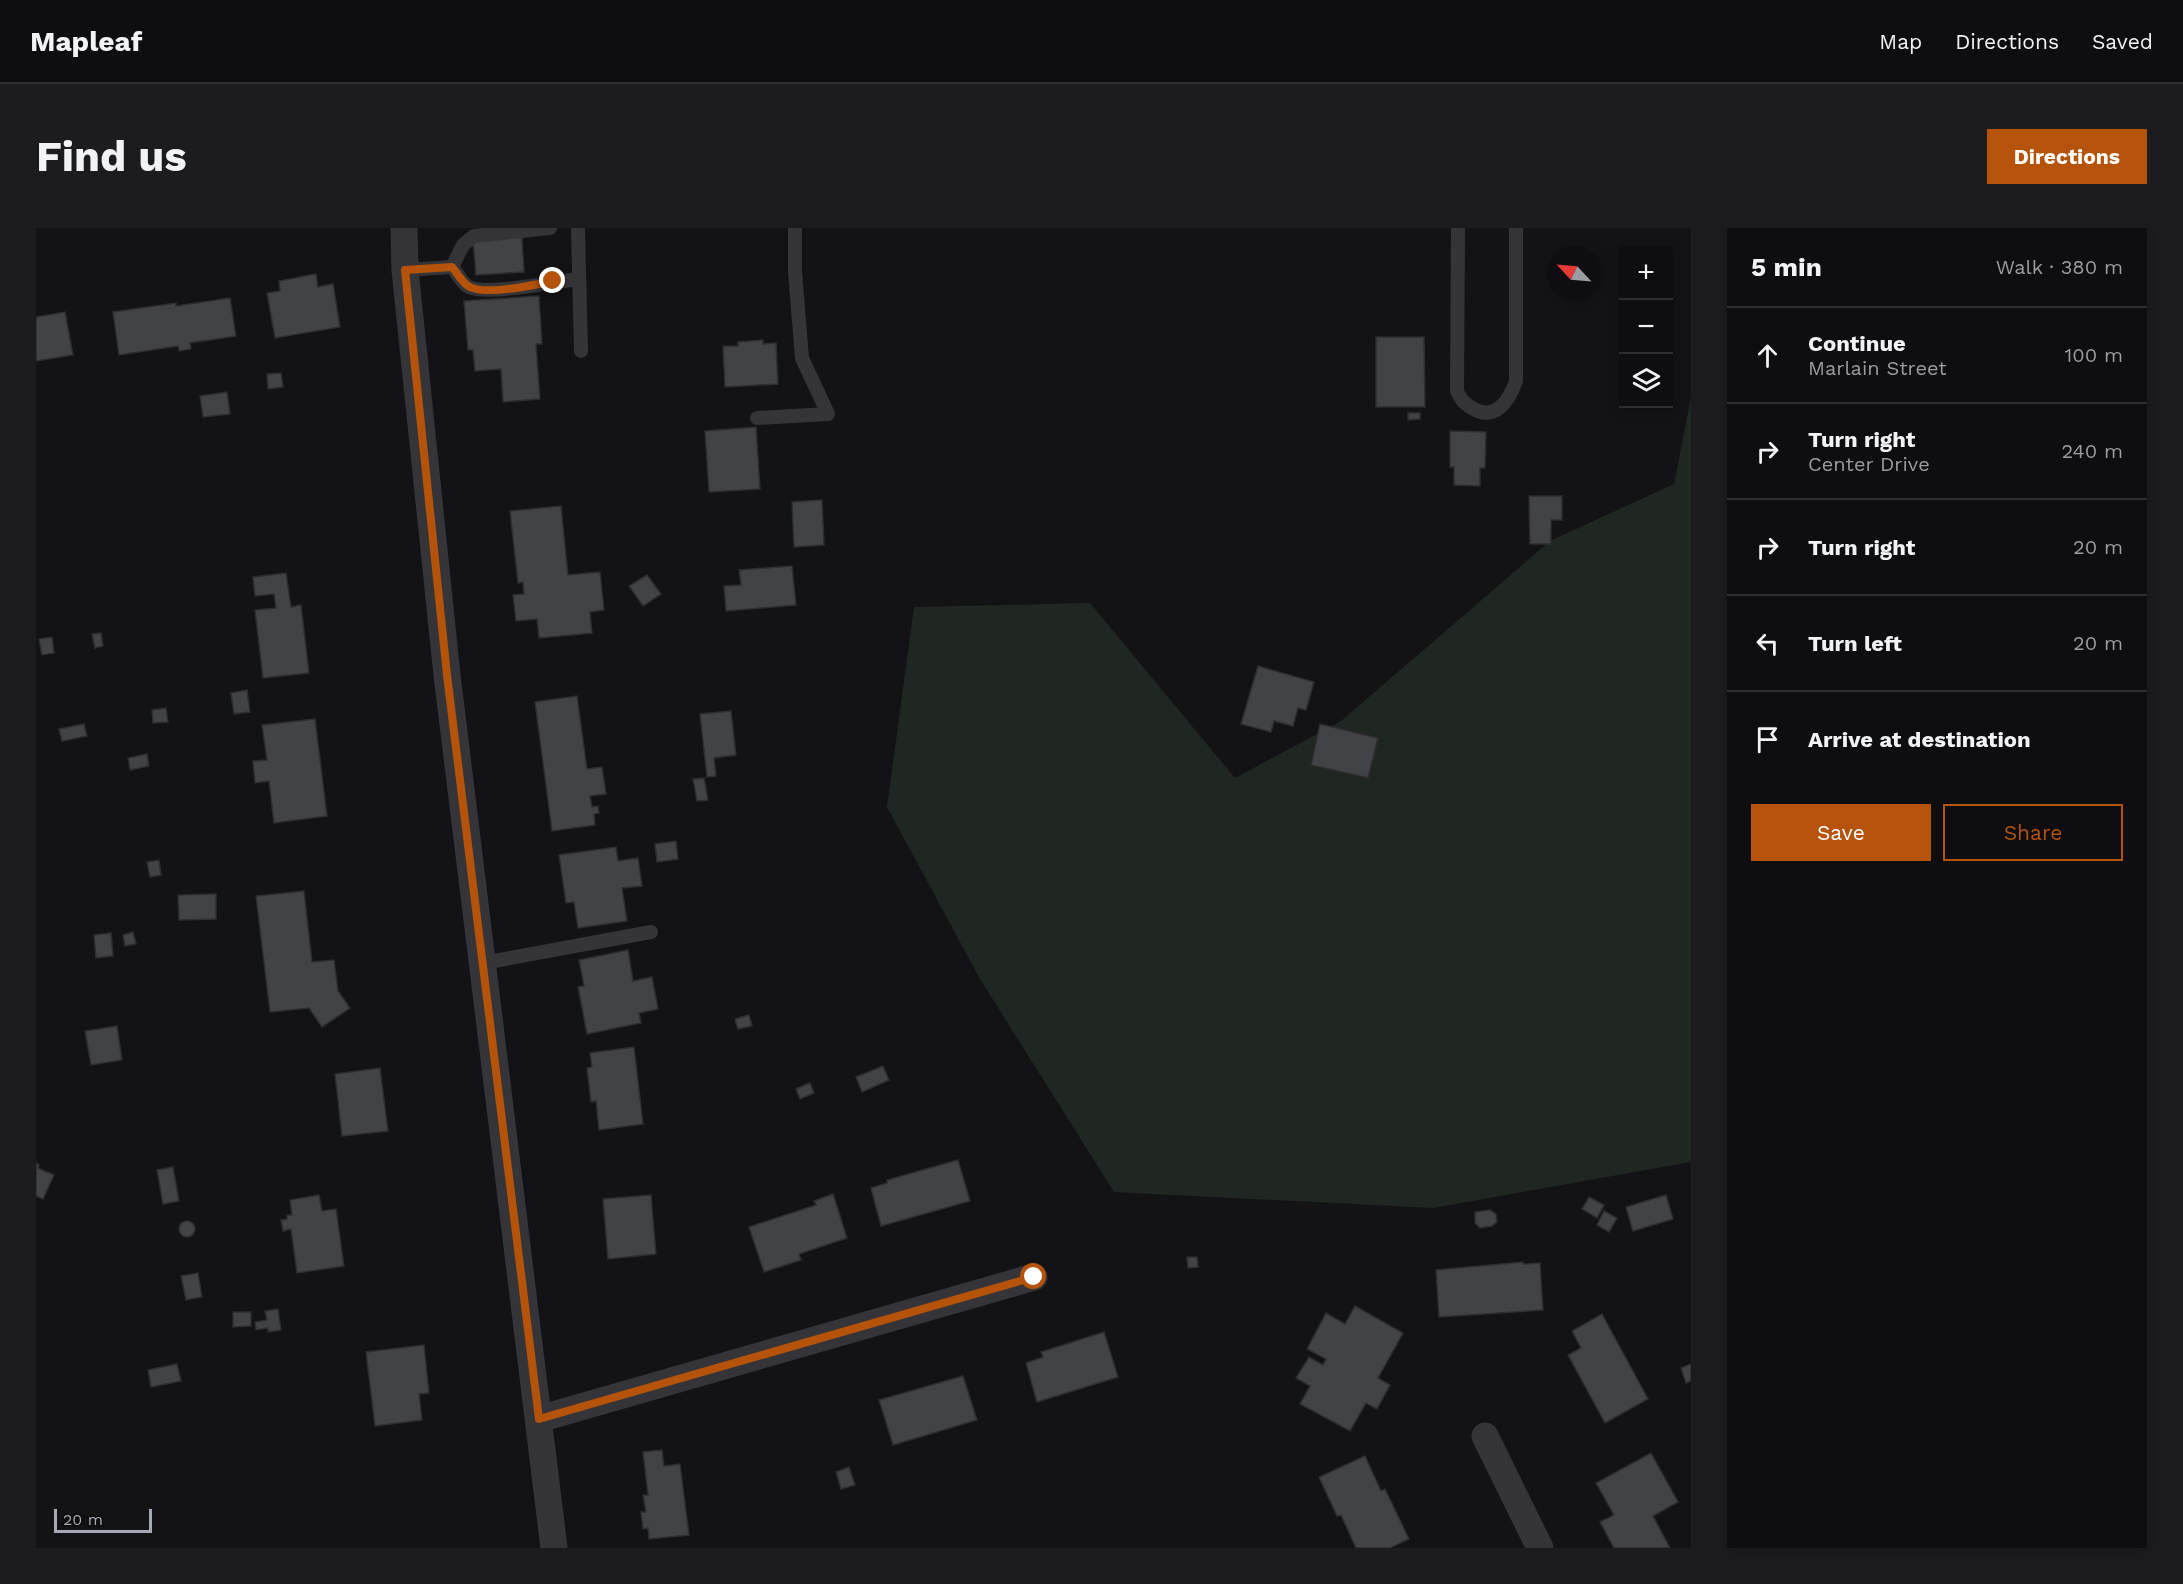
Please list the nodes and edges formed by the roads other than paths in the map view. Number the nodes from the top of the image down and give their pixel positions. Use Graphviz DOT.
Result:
graph roads {
  1 [pos="404,228"];
  2 [pos="550,228"];
  3 [pos="578,228"];
  4 [pos="795,228"];
  5 [pos="1458,228"];
  6 [pos="1516,228"];
  7 [pos="452,267"];
  8 [pos="405,270"];
  9 [pos="579,279"];
  10 [pos="581,351"];
  11 [pos="757,418"];
  12 [pos="651,932"];
  13 [pos="483,963"];
  14 [pos="1034,1277"];
  15 [pos="539,1419"];
  16 [pos="1485,1436"];
  17 [pos="554,1548"];
  18 [pos="1540,1548"];
  1 -- 8 [label="street"];
  2 -- 7 [label="lane"];
  3 -- 9 [label="lane"];
  4 -- 11 [label="lane"];
  5 -- 6 [label="lane"];
  7 -- 8 [label="lane"];
  7 -- 9 [label="lane"];
  8 -- 13 [label="street"];
  9 -- 10 [label="lane"];
  12 -- 13 [label="lane"];
  13 -- 15 [label="street"];
  14 -- 15 [label="street"];
  15 -- 17 [label="street"];
  16 -- 18 [label="street"];
}
